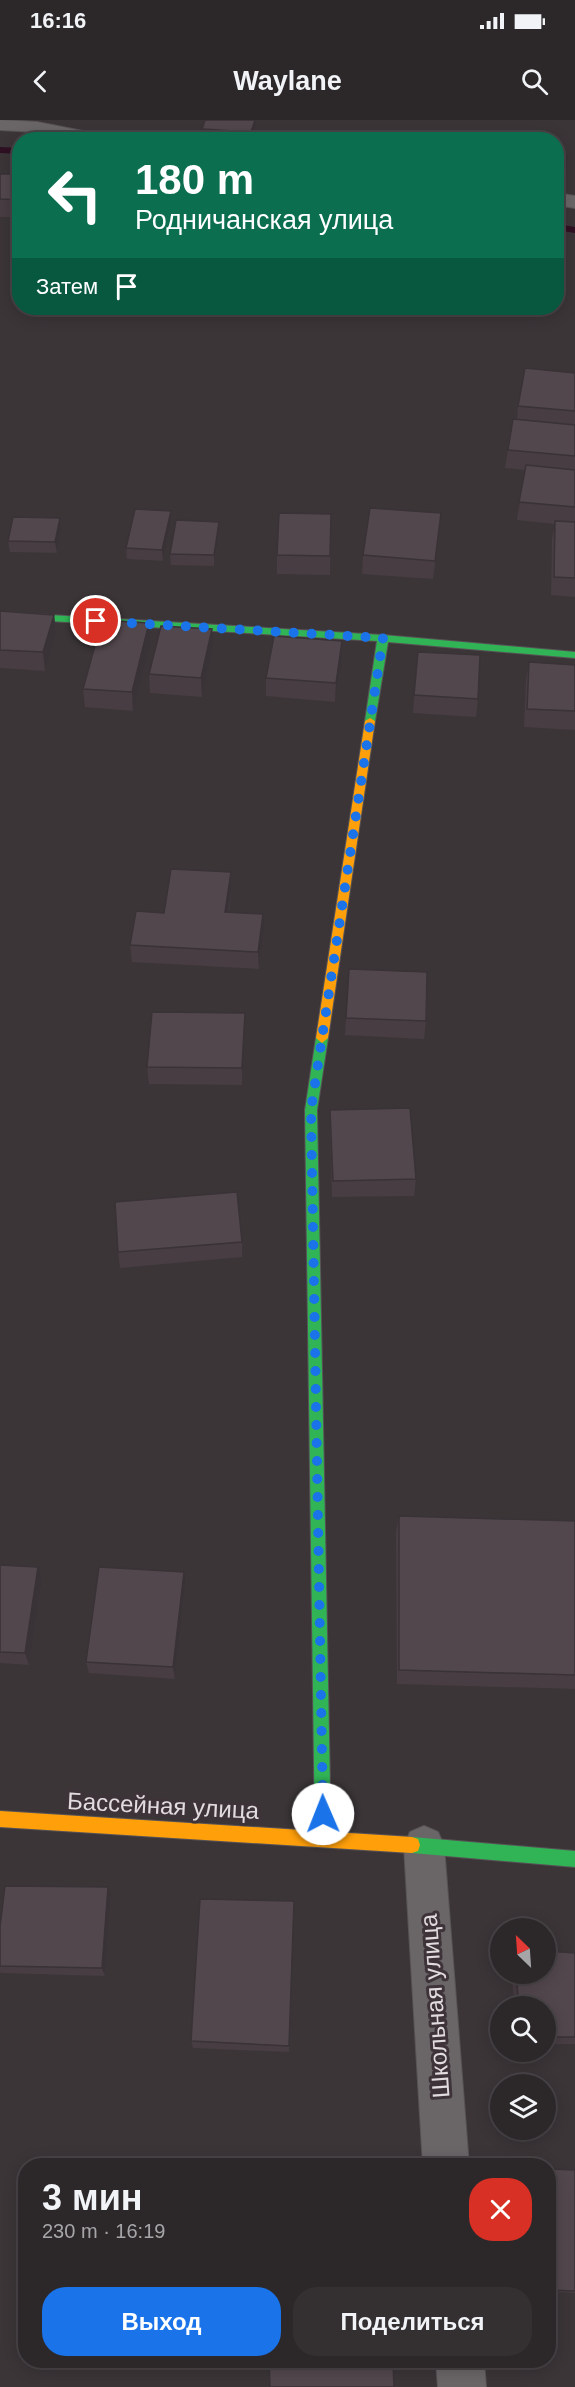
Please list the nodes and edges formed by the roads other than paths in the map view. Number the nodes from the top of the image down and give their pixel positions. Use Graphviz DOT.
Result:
graph roads {
  1 [pos="0,125"];
  2 [pos="62,132"];
  3 [pos="0,615"];
  4 [pos="383,638"];
  5 [pos="575,655"];
  6 [pos="0,1819"];
  7 [pos="323,1838"];
  8 [pos="424,1846"];
  9 [pos="575,1859"];
  10 [pos="445,2158"];
  11 [pos="461,2368"];
  12 [pos="462,2387"];
  1 -- 2 [label="street"];
  3 -- 4 [label="street"];
  4 -- 5 [label="street"];
  4 -- 7 [label="street"];
  6 -- 7 [label="street, Бассейная улица"];
  7 -- 8 [label="street, Бассейная улица"];
  8 -- 9 [label="street, Бассейная улица"];
  8 -- 10 [label="street, Школьная улица"];
  11 -- 12 [label="street"];
}
